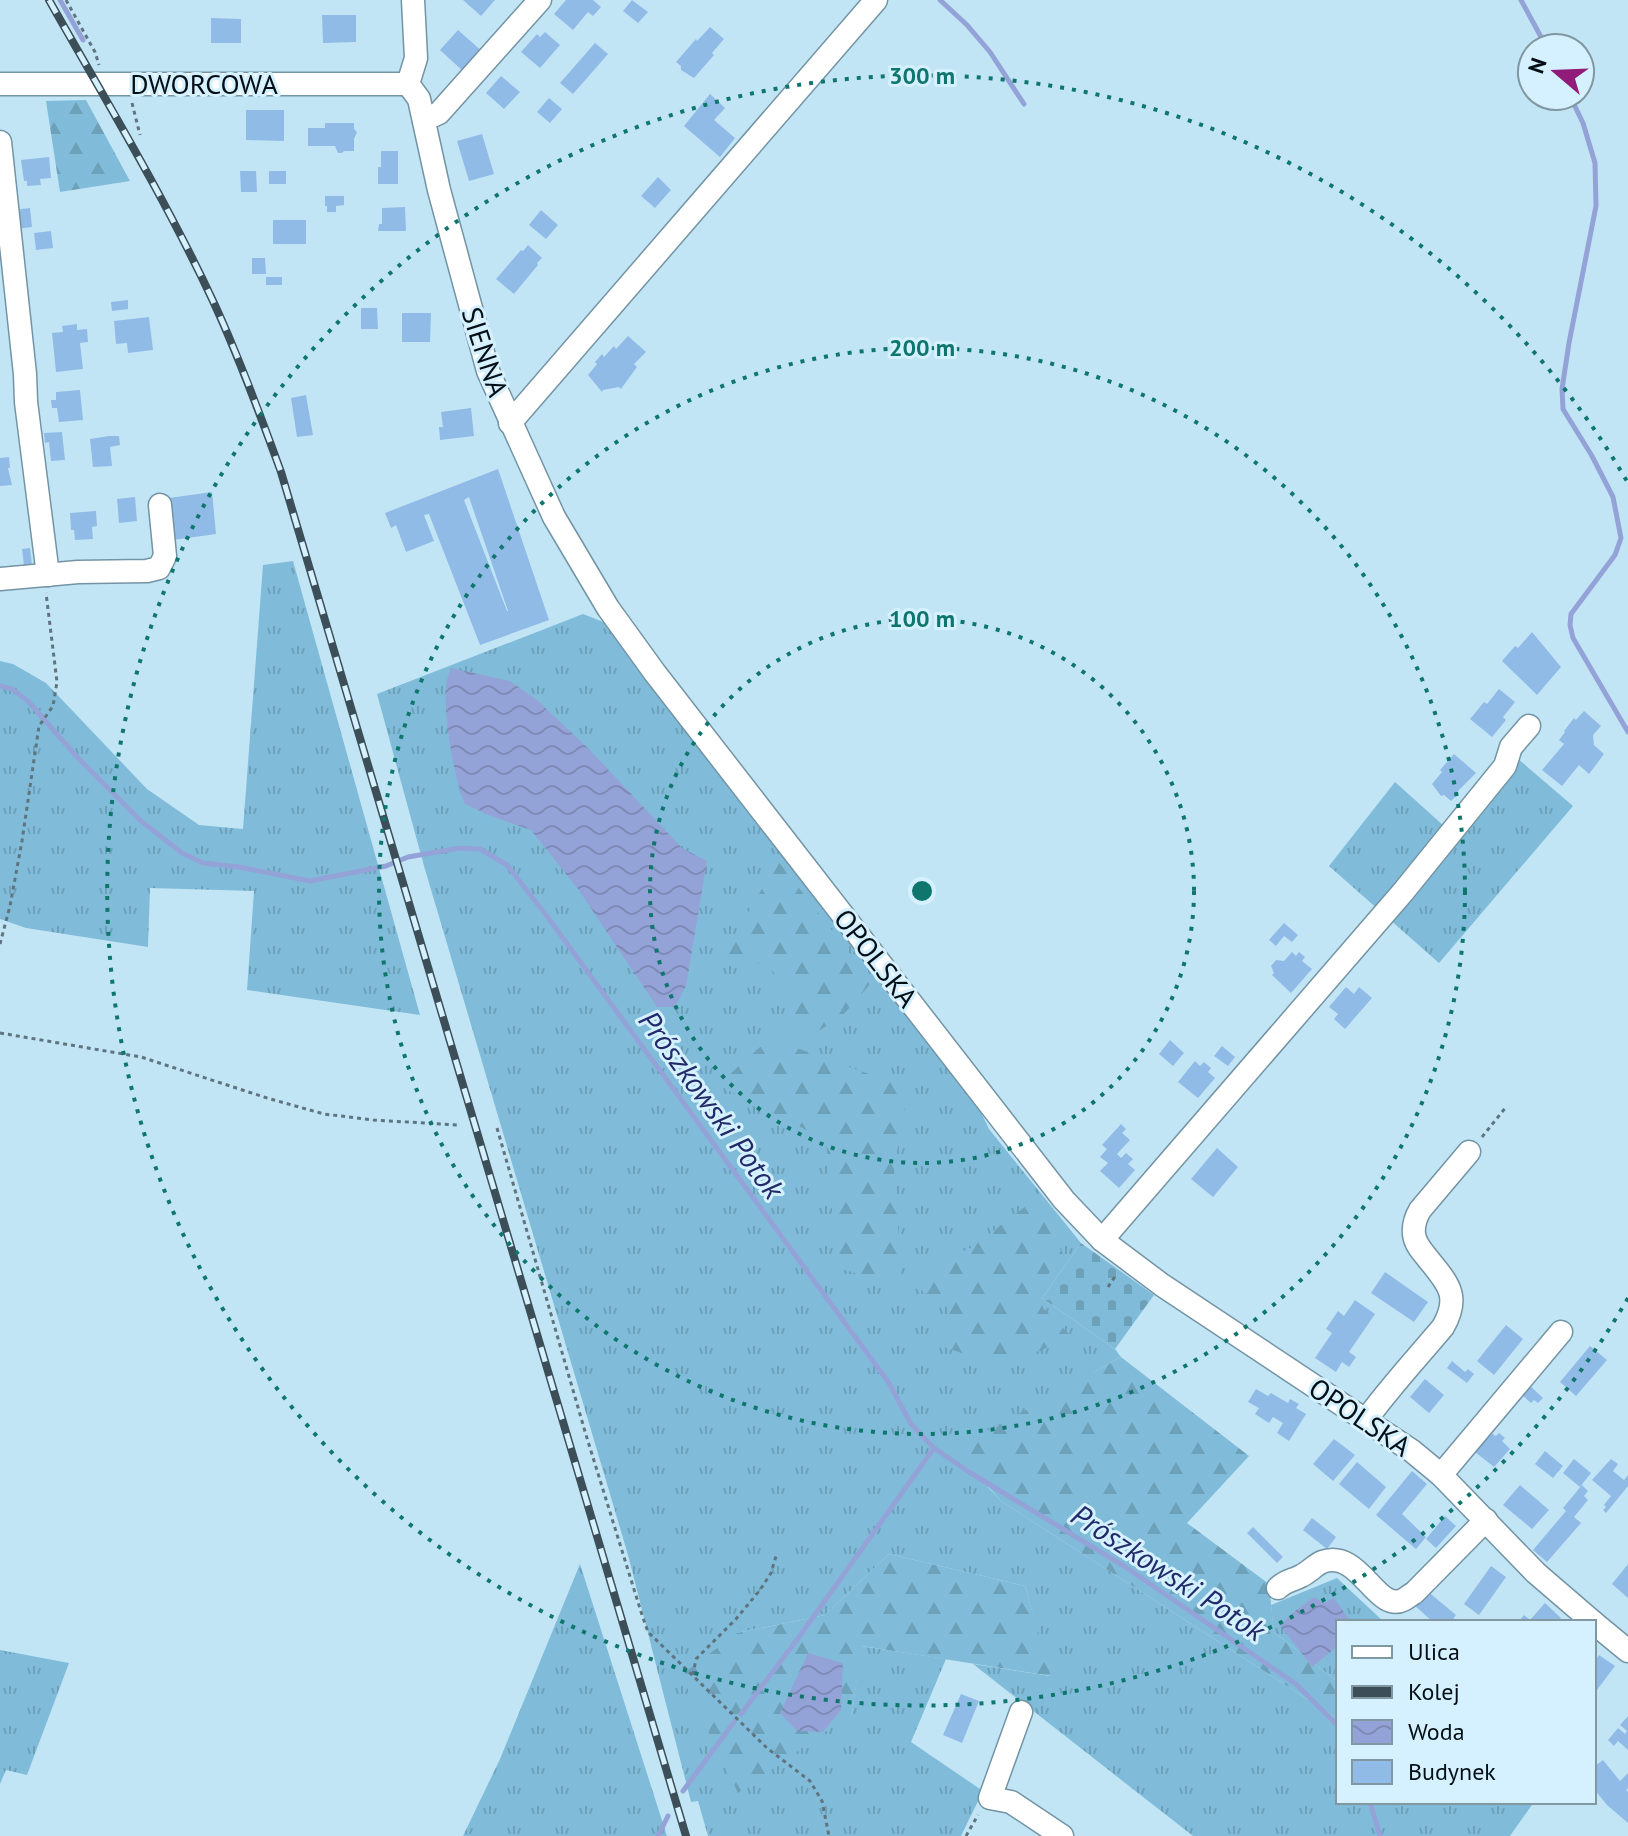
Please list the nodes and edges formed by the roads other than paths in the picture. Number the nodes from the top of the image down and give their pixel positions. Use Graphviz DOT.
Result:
graph roads {
  1 [pos="413,0"];
  2 [pos="540,0"];
  3 [pos="876,0"];
  4 [pos="0,84"];
  5 [pos="408,84"];
  6 [pos="424,120"];
  7 [pos="0,142"];
  8 [pos="510,423"];
  9 [pos="160,505"];
  10 [pos="48,575"];
  11 [pos="0,579"];
  12 [pos="655,673"];
  13 [pos="1529,726"];
  14 [pos="1469,1152"];
  15 [pos="1102,1240"];
  16 [pos="1561,1332"];
  17 [pos="1366,1420"];
  18 [pos="1441,1475"];
  19 [pos="1486,1520"];
  20 [pos="1278,1588"];
  21 [pos="1592,1620"];
  22 [pos="1596,1624"];
  23 [pos="1628,1651"];
  24 [pos="1021,1712"];
  25 [pos="1062,1836"];
  1 -- 5 [label="street"];
  2 -- 6 [label="street"];
  3 -- 8 [label="street"];
  4 -- 5 [label="street, DWORCOWA"];
  5 -- 6 [label="street, SIENNA"];
  6 -- 8 [label="street, SIENNA"];
  7 -- 10 [label="street"];
  8 -- 12 [label="street, SIENNA"];
  9 -- 10 [label="street"];
  10 -- 11 [label="street"];
  12 -- 15 [label="street, OPOLSKA"];
  13 -- 15 [label="street"];
  14 -- 17 [label="street"];
  15 -- 17 [label="street, OPOLSKA"];
  16 -- 18 [label="street"];
  17 -- 18 [label="street, OPOLSKA"];
  18 -- 19 [label="street, OPOLSKA"];
  19 -- 20 [label="street"];
  19 -- 21 [label="street, OPOLSKA"];
  22 -- 23 [label="street, OPOLSKA"];
  24 -- 25 [label="street"];
}
